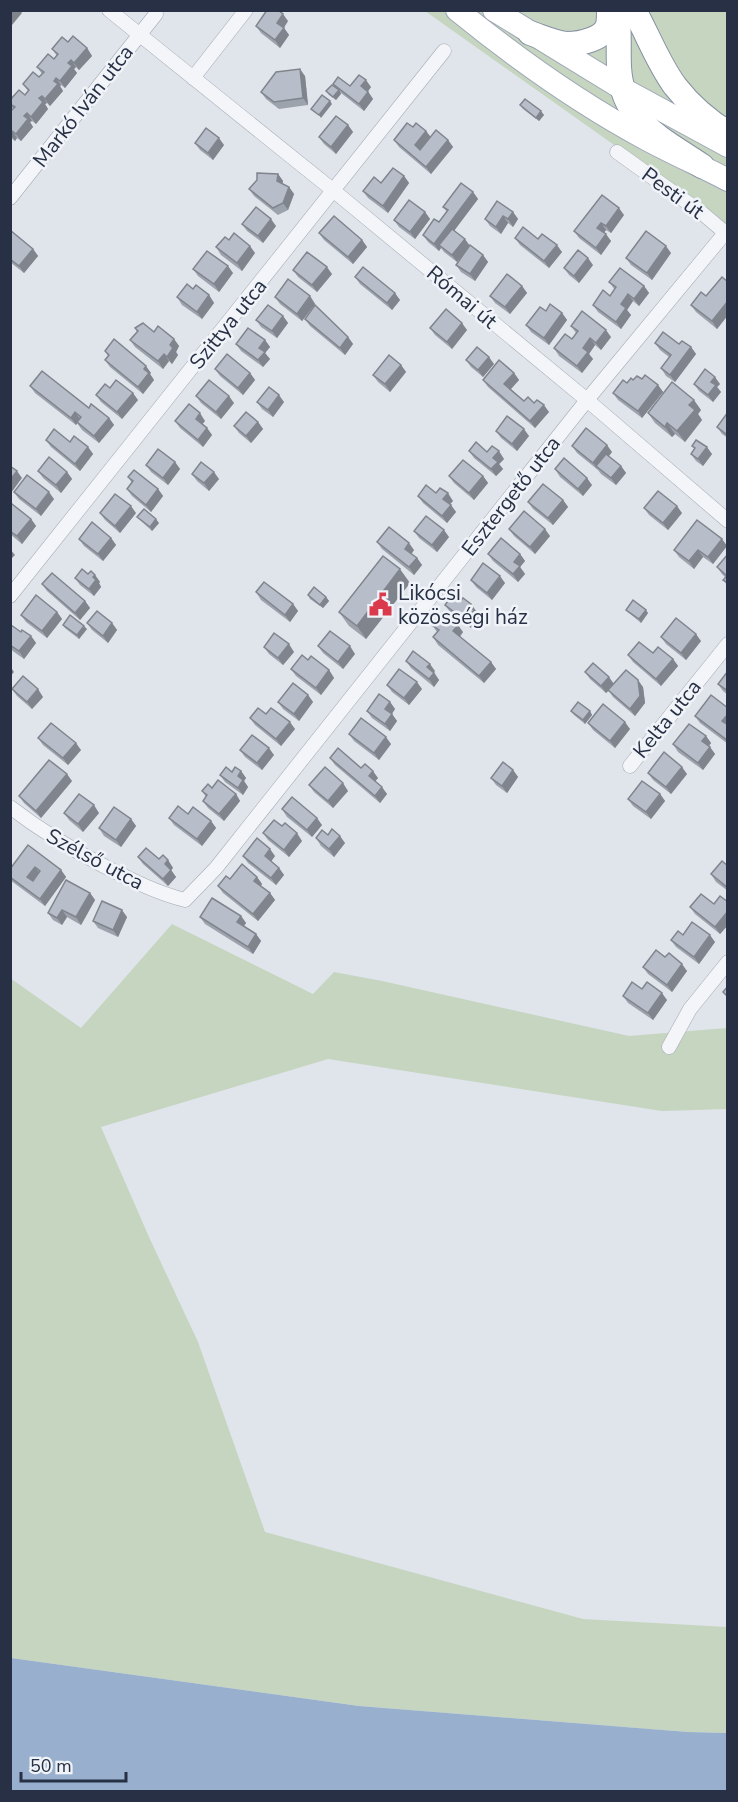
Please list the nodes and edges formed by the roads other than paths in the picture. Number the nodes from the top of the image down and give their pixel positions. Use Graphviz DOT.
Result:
graph roads {
  1 [pos="110,10"];
  2 [pos="246,10"];
  3 [pos="457,10"];
  4 [pos="494,10"];
  5 [pos="609,10"];
  6 [pos="617,10"];
  7 [pos="634,10"];
  8 [pos="156,14"];
  9 [pos="530,33"];
  10 [pos="139,34"];
  11 [pos="444,51"];
  12 [pos="193,78"];
  13 [pos="623,89"];
  14 [pos="728,133"];
  15 [pos="728,146"];
  16 [pos="617,152"];
  17 [pos="702,166"];
  18 [pos="728,180"];
  19 [pos="334,190"];
  20 [pos="10,198"];
  21 [pos="726,234"];
  22 [pos="587,400"];
  23 [pos="728,521"];
  24 [pos="10,596"];
  25 [pos="728,644"];
  26 [pos="630,766"];
  27 [pos="10,807"];
  28 [pos="185,900"];
  29 [pos="728,962"];
  30 [pos="669,1047"];
  1 -- 10 [label="street, Római út"];
  2 -- 12 [label="street"];
  3 -- 17 [label="main road"];
  4 -- 9 [label="main road"];
  5 -- 9 [label="highway"];
  6 -- 13 [label="highway"];
  7 -- 14 [label="highway"];
  8 -- 10 [label="street, Markó Iván utca"];
  9 -- 13 [label="main road"];
  10 -- 12 [label="street, Római út"];
  10 -- 20 [label="street, Markó Iván utca"];
  11 -- 19 [label="street, Szittya utca"];
  12 -- 19 [label="street, Római út"];
  13 -- 15 [label="main road"];
  13 -- 17 [label="highway"];
  16 -- 21 [label="street, Pesti út"];
  17 -- 18 [label="main road"];
  19 -- 22 [label="street, Római út"];
  19 -- 24 [label="street, Szittya utca"];
  21 -- 22 [label="street, Esztergető utca"];
  22 -- 23 [label="street, Római út"];
  22 -- 28 [label="street, Esztergető utca"];
  25 -- 26 [label="street, Kelta utca"];
  27 -- 28 [label="street, Szélső utca"];
  29 -- 30 [label="street"];
}
